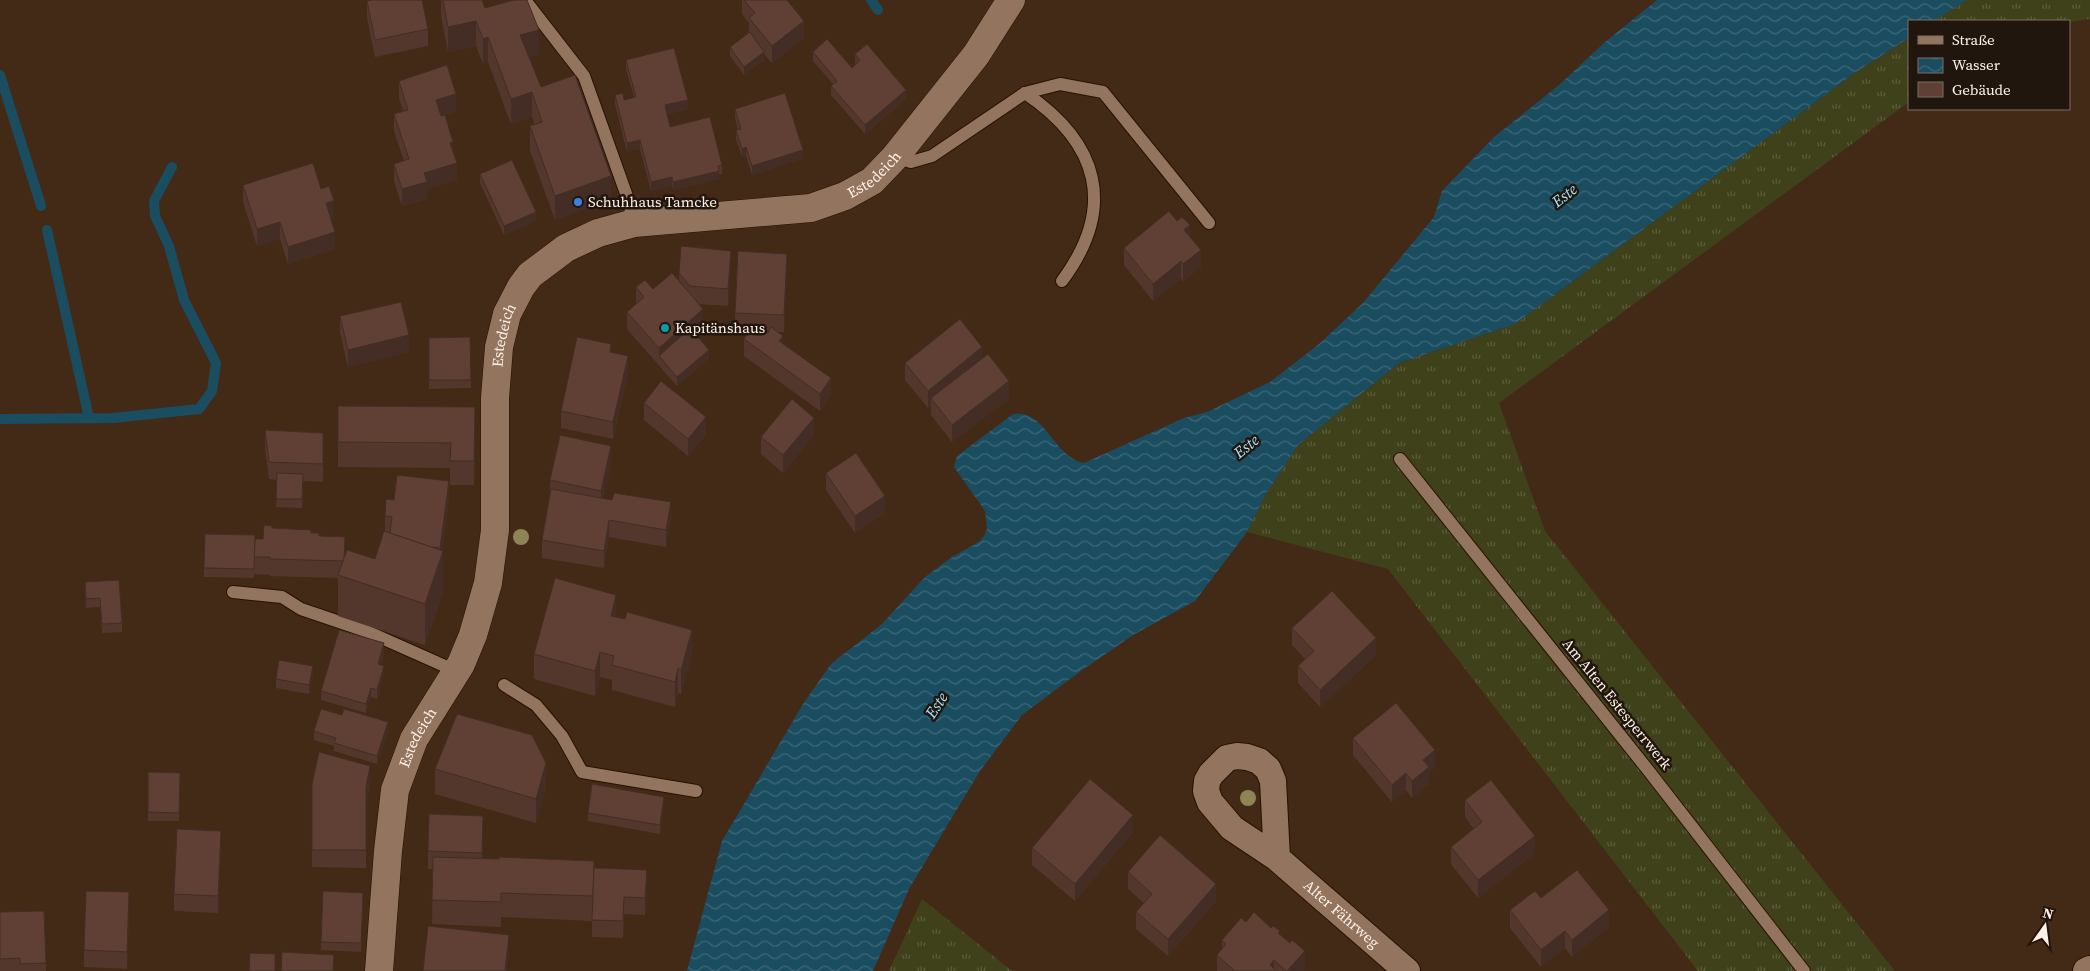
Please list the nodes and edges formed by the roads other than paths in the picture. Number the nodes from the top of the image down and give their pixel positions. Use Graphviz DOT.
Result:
graph roads {
  1 [pos="525,0"];
  2 [pos="1011,0"];
  3 [pos="1025,93"];
  4 [pos="894,157"];
  5 [pos="634,223"];
  6 [pos="1209,223"];
  7 [pos="1062,282"];
  8 [pos="1400,459"];
  9 [pos="232,592"];
  10 [pos="456,671"];
  11 [pos="504,685"];
  12 [pos="696,791"];
  13 [pos="1277,858"];
  14 [pos="2090,969"];
  15 [pos="378,971"];
  16 [pos="1407,971"];
  17 [pos="1804,971"];
  18 [pos="2086,971"];
  1 -- 5 [label="lane"];
  2 -- 4 [label="street, Estedeich"];
  3 -- 4 [label="lane"];
  3 -- 6 [label="lane"];
  3 -- 7 [label="lane"];
  4 -- 5 [label="street, Estedeich"];
  5 -- 10 [label="street, Estedeich"];
  8 -- 17 [label="lane, Am Alten Estesperrwerk"];
  9 -- 10 [label="lane"];
  10 -- 15 [label="street, Estedeich"];
  11 -- 12 [label="lane"];
  13 -- 16 [label="street, Alter Fährweg"];
  14 -- 18 [label="street"];
}
